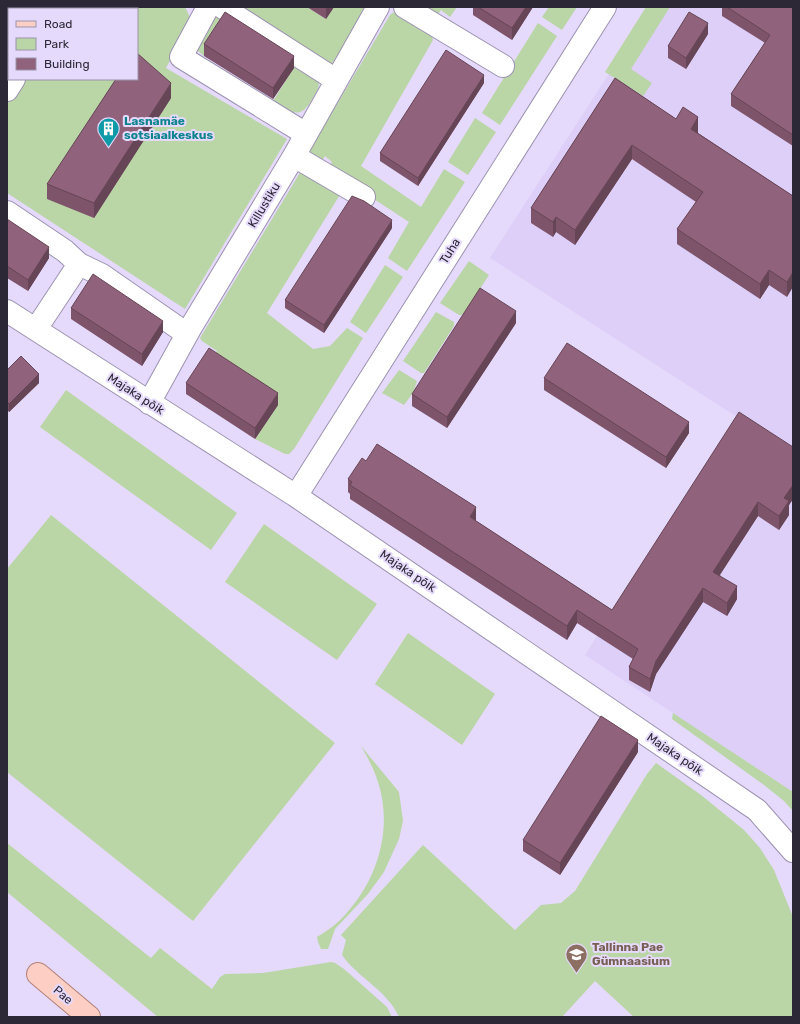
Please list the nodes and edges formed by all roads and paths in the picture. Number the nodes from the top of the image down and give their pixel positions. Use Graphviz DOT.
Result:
graph roads {
  1 [pos="211,7"];
  2 [pos="378,7"];
  3 [pos="405,7"];
  4 [pos="605,7"];
  5 [pos="503,66"];
  6 [pos="13,80"];
  7 [pos="336,80"];
  8 [pos="7,90"];
  9 [pos="306,134"];
  10 [pos="294,156"];
  11 [pos="364,197"];
  12 [pos="7,212"];
  13 [pos="79,264"];
  14 [pos="7,311"];
  15 [pos="36,329"];
  16 [pos="187,334"];
  17 [pos="149,403"];
  18 [pos="296,496"];
  19 [pos="793,851"];
  20 [pos="38,974"];
  21 [pos="89,1017"];
  1 -- 7 [label="street"];
  1 -- 9 [label="street"];
  2 -- 7 [label="street, Killustiku"];
  3 -- 5 [label="street"];
  4 -- 18 [label="street, Tuha"];
  6 -- 8 [label="street"];
  7 -- 9 [label="street, Killustiku"];
  9 -- 10 [label="street, Killustiku"];
  10 -- 11 [label="street"];
  10 -- 16 [label="street, Killustiku"];
  12 -- 13 [label="street"];
  13 -- 15 [label="street"];
  13 -- 16 [label="street"];
  14 -- 15 [label="street, Majaka põik"];
  15 -- 17 [label="street, Majaka põik"];
  16 -- 17 [label="street, Killustiku"];
  17 -- 18 [label="street, Majaka põik"];
  18 -- 19 [label="street, Majaka põik"];
  20 -- 21 [label="main road, Pae"];
}
